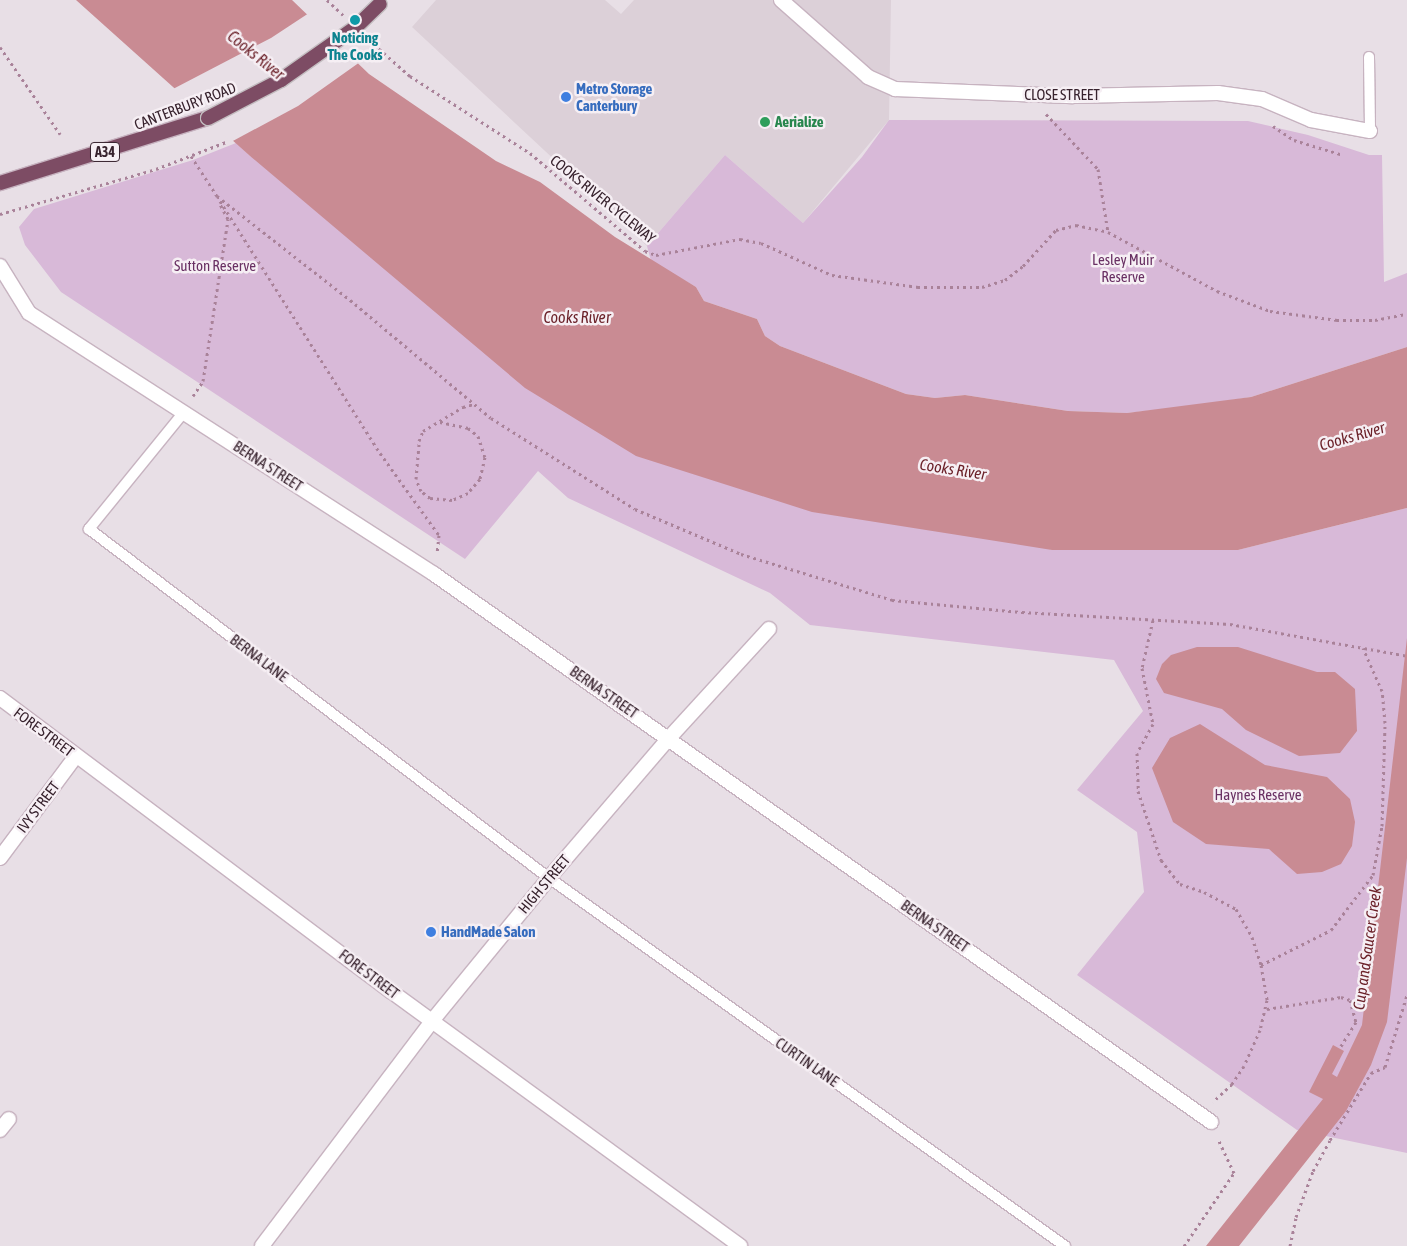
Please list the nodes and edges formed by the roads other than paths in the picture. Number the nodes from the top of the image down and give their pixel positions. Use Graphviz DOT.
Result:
graph roads {
  1 [pos="781,0"];
  2 [pos="382,2"];
  3 [pos="1369,57"];
  4 [pos="1370,131"];
  5 [pos="0,183"];
  6 [pos="0,266"];
  7 [pos="184,412"];
  8 [pos="769,629"];
  9 [pos="0,698"];
  10 [pos="669,738"];
  11 [pos="76,756"];
  12 [pos="0,858"];
  13 [pos="548,878"];
  14 [pos="432,1021"];
  15 [pos="1206,1118"];
  16 [pos="262,1246"];
  17 [pos="740,1246"];
  18 [pos="1066,1246"];
  1 -- 4 [label="street, CLOSE STREET"];
  2 -- 5 [label="highway, CANTERBURY ROAD / A34, bridge"];
  3 -- 4 [label="lane"];
  6 -- 7 [label="street, BERNA STREET"];
  7 -- 10 [label="street, BERNA STREET"];
  7 -- 13 [label="lane, BERNA LANE"];
  8 -- 10 [label="street, HIGH STREET"];
  9 -- 11 [label="street, FORE STREET"];
  10 -- 13 [label="street, HIGH STREET"];
  10 -- 15 [label="street, BERNA STREET"];
  11 -- 12 [label="street, IVY STREET"];
  11 -- 14 [label="street, FORE STREET"];
  13 -- 14 [label="street, HIGH STREET"];
  13 -- 18 [label="lane, CURTIN LANE"];
  14 -- 16 [label="street, HIGH STREET"];
  14 -- 17 [label="street, FORE STREET"];
}
